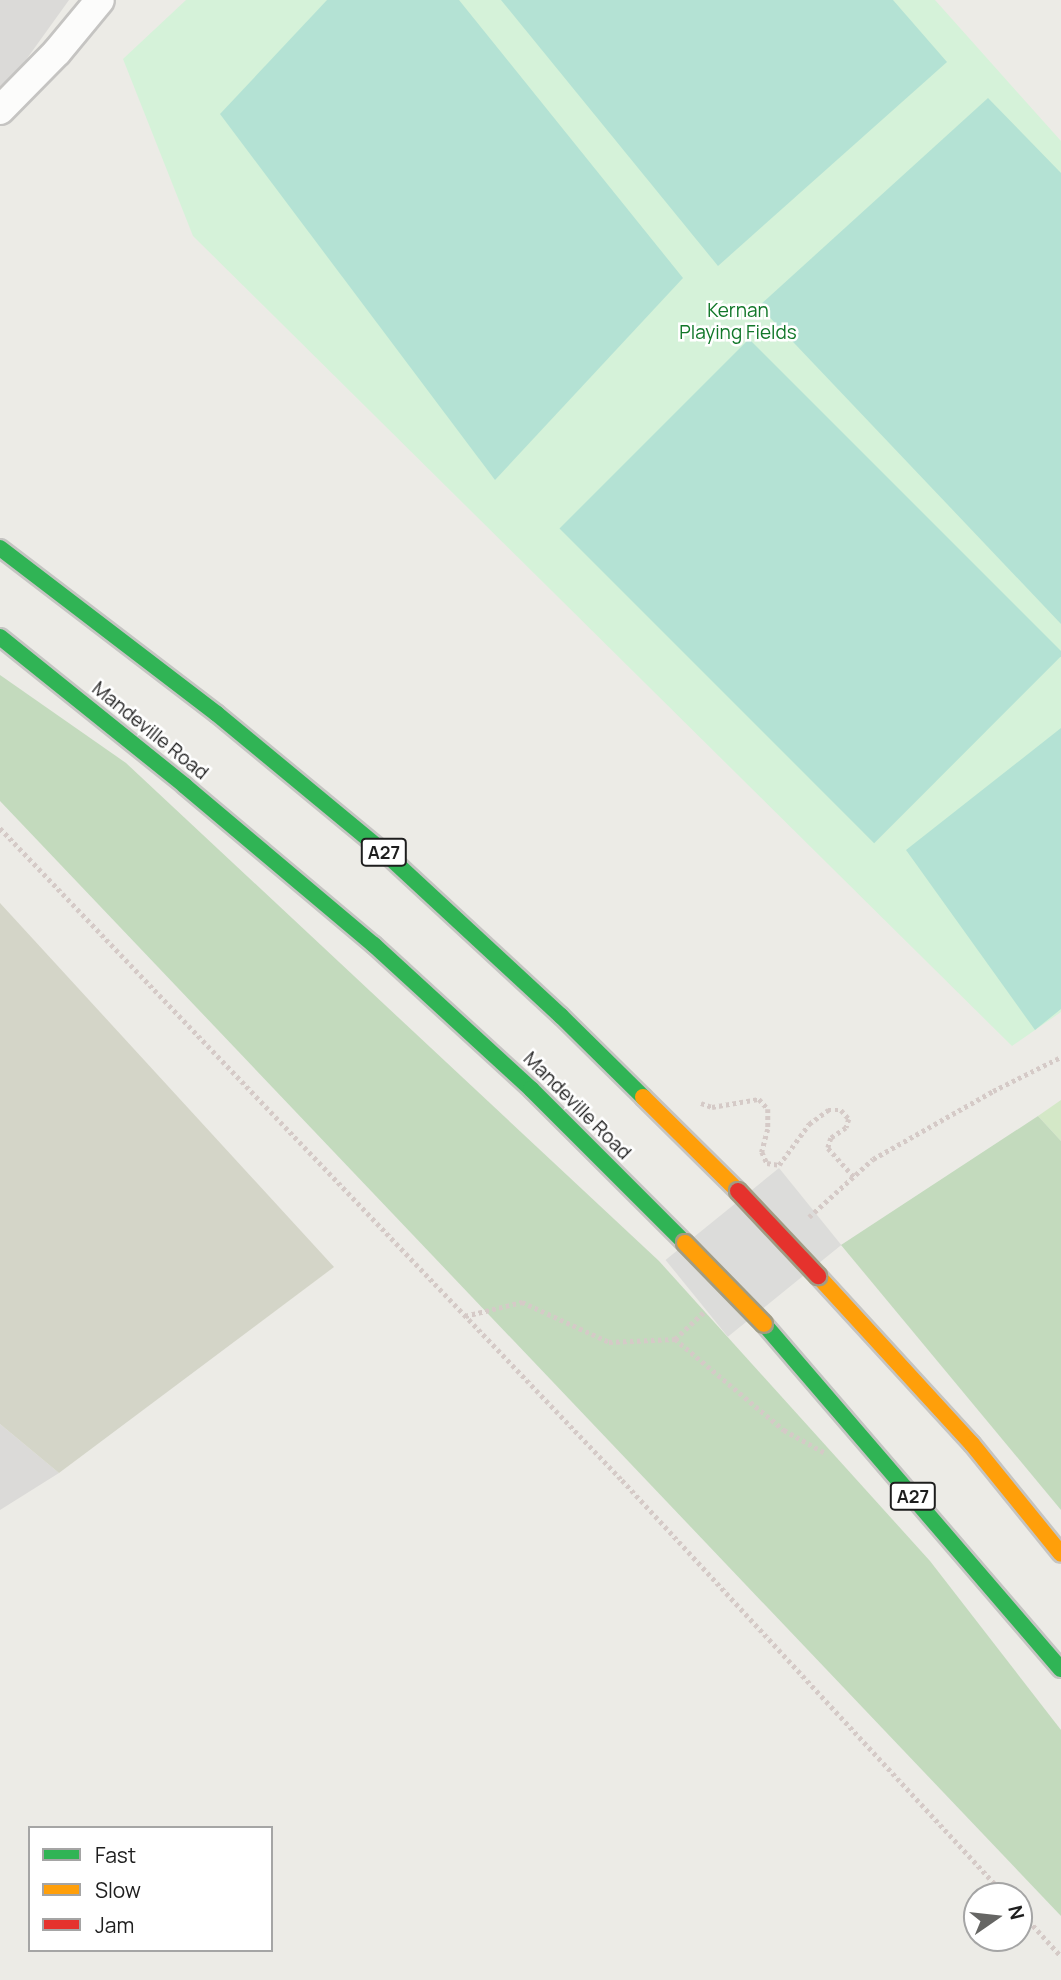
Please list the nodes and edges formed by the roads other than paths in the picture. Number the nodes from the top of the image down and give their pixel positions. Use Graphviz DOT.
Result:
graph roads {
  1 [pos="100,0"];
  2 [pos="0,110"];
  3 [pos="0,548"];
  4 [pos="0,637"];
  5 [pos="1061,1554"];
  6 [pos="1061,1669"];
  1 -- 2 [label="street"];
  3 -- 5 [label="main road, A27, bridge"];
  4 -- 6 [label="main road, Mandeville Road / A27, bridge"];
}
